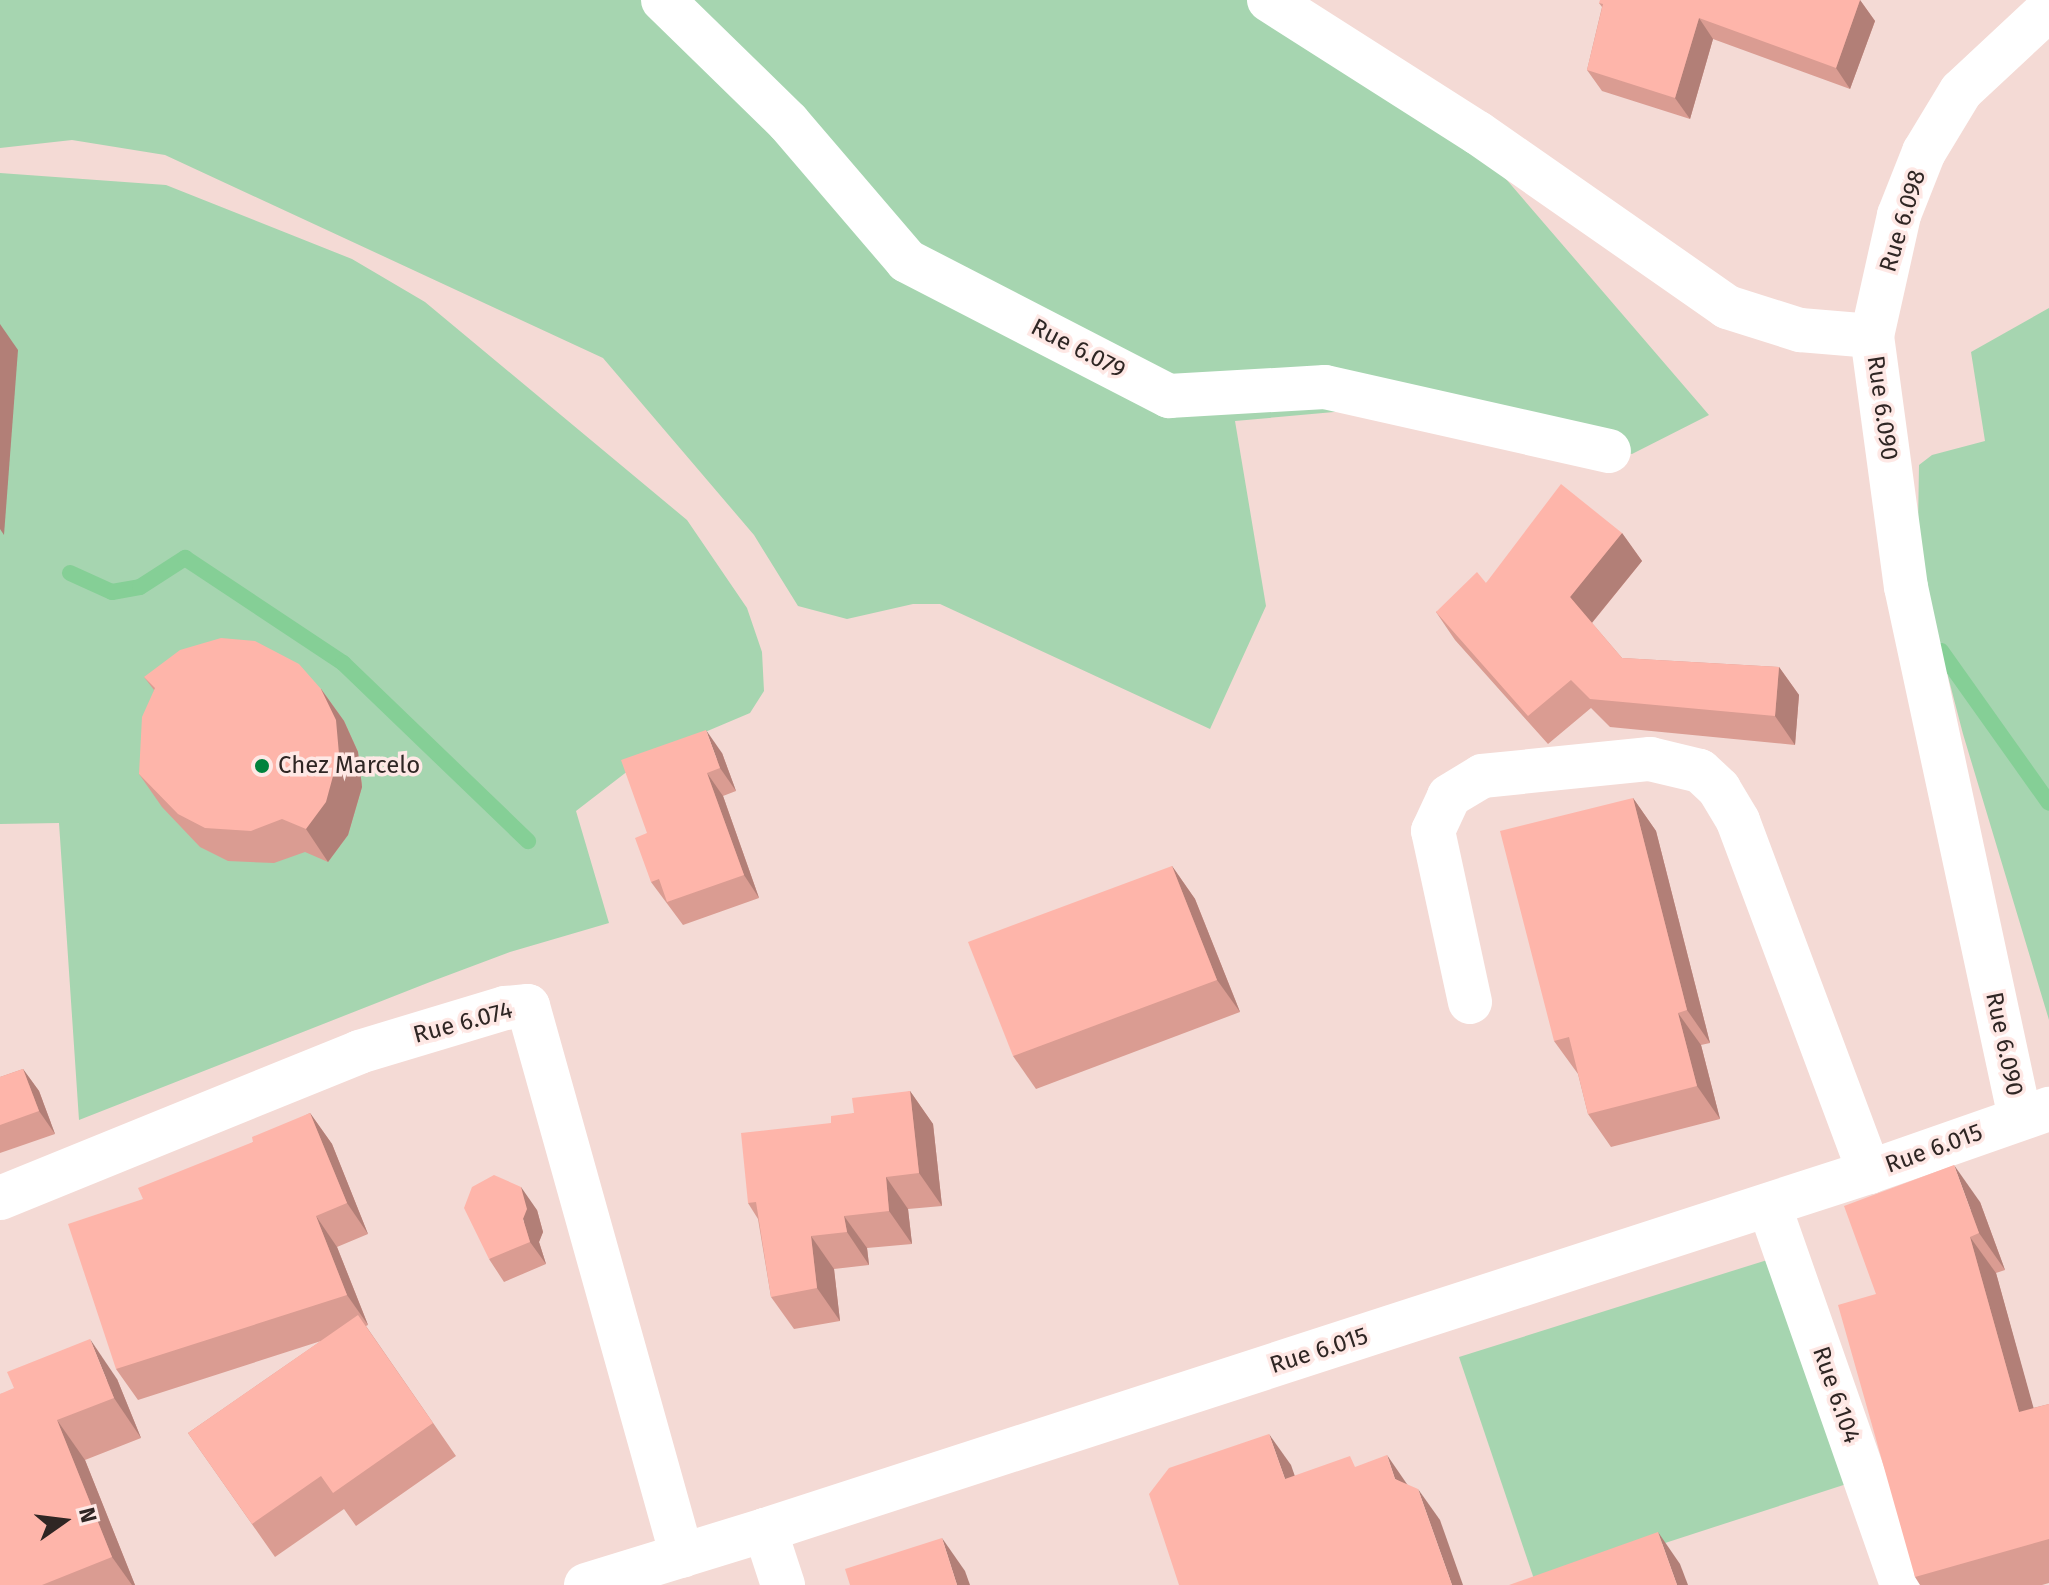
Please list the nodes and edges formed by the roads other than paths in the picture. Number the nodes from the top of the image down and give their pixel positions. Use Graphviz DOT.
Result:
graph roads {
  1 [pos="663,0"];
  2 [pos="1269,0"];
  3 [pos="2049,9"];
  4 [pos="1872,336"];
  5 [pos="1609,451"];
  6 [pos="1470,1002"];
  7 [pos="2034,1114"];
  8 [pos="1869,1172"];
  9 [pos="0,1198"];
  10 [pos="1769,1205"];
  11 [pos="765,1530"];
  12 [pos="682,1556"];
  13 [pos="586,1585"];
  14 [pos="783,1585"];
  15 [pos="1902,1585"];
  1 -- 5 [label="street, Rue 6.079"];
  2 -- 4 [label="street, Rue 6.090"];
  3 -- 4 [label="street, Rue 6.098"];
  4 -- 7 [label="street, Rue 6.090"];
  6 -- 8 [label="street"];
  7 -- 8 [label="street, Rue 6.015"];
  8 -- 10 [label="street, Rue 6.015"];
  9 -- 12 [label="street, Rue 6.074"];
  10 -- 11 [label="street, Rue 6.015"];
  10 -- 15 [label="street, Rue 6.104"];
  11 -- 12 [label="street, Rue 6.015"];
  11 -- 14 [label="street"];
  12 -- 13 [label="street, Rue 6.015"];
}
